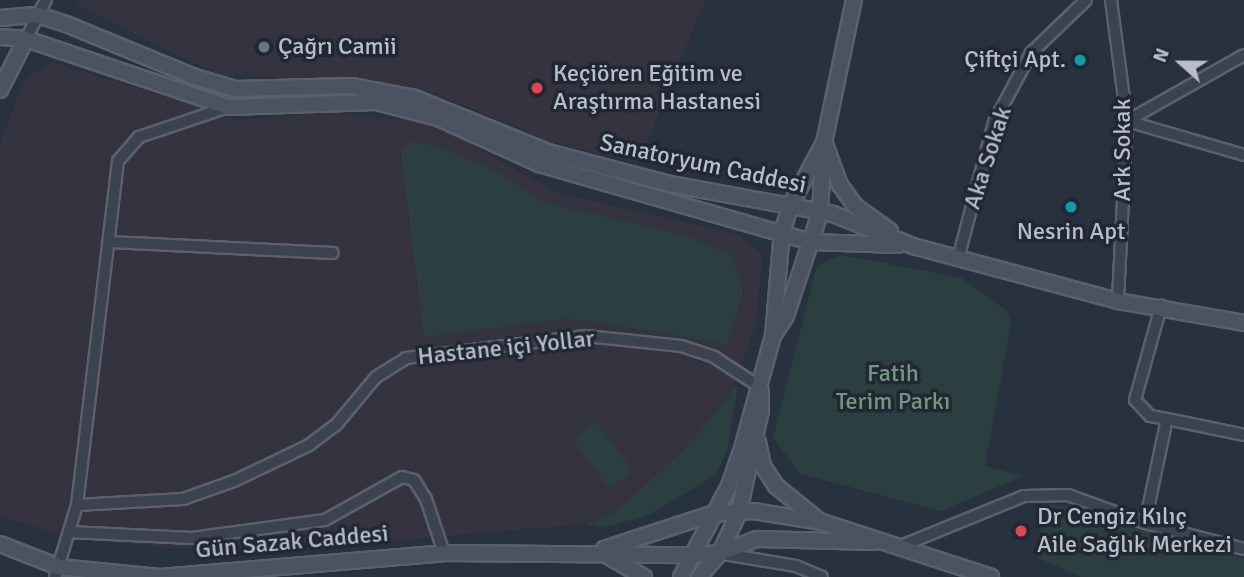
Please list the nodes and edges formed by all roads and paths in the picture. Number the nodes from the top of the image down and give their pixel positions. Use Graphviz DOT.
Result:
graph roads {
  1 [pos="46,0"];
  2 [pos="854,0"];
  3 [pos="1086,0"];
  4 [pos="1111,0"];
  5 [pos="38,15"];
  6 [pos="0,18"];
  7 [pos="0,37"];
  8 [pos="26,39"];
  9 [pos="1244,55"];
  10 [pos="0,90"];
  11 [pos="228,107"];
  12 [pos="1127,121"];
  13 [pos="824,143"];
  14 [pos="1244,155"];
  15 [pos="791,204"];
  16 [pos="820,213"];
  17 [pos="782,232"];
  18 [pos="110,242"];
  19 [pos="811,242"];
  20 [pos="913,246"];
  21 [pos="333,253"];
  22 [pos="958,260"];
  23 [pos="1118,301"];
  24 [pos="1161,306"];
  25 [pos="1244,323"];
  26 [pos="773,337"];
  27 [pos="761,387"];
  28 [pos="1167,419"];
  29 [pos="757,432"];
  30 [pos="1244,435"];
  31 [pos="77,505"];
  32 [pos="739,512"];
  33 [pos="712,514"];
  34 [pos="822,523"];
  35 [pos="1145,523"];
  36 [pos="69,532"];
  37 [pos="874,542"];
  38 [pos="0,544"];
  39 [pos="901,546"];
  40 [pos="1244,549"];
  41 [pos="593,552"];
  42 [pos="444,553"];
  43 [pos="720,553"];
  44 [pos="693,555"];
  45 [pos="57,572"];
  46 [pos="644,577"];
  47 [pos="681,577"];
  48 [pos="699,577"];
  49 [pos="822,577"];
  50 [pos="991,577"];
  1 -- 5 [label="street"];
  2 -- 13 [label="main road"];
  3 -- 22 [label="street, Aka Sokak"];
  4 -- 12 [label="street, Ark Sokak"];
  5 -- 6 [label="main road, Sanatoryum Caddesi"];
  5 -- 8 [label="street"];
  5 -- 15 [label="main road, Sanatoryum Caddesi"];
  7 -- 8 [label="main road, Sanatoryum Caddesi"];
  8 -- 10 [label="main road"];
  8 -- 11 [label="main road, Sanatoryum Caddesi"];
  9 -- 12 [label="street"];
  11 -- 17 [label="main road, Sanatoryum Caddesi"];
  11 -- 18 [label="street"];
  12 -- 14 [label="street"];
  12 -- 23 [label="street, Ark Sokak"];
  13 -- 15 [label="main road"];
  13 -- 16 [label="main road"];
  13 -- 20 [label="main road"];
  15 -- 16 [label="main road, Sanatoryum Caddesi"];
  15 -- 17 [label="main road"];
  16 -- 19 [label="main road"];
  16 -- 20 [label="main road, Sanatoryum Caddesi"];
  17 -- 19 [label="main road, Sanatoryum Caddesi"];
  17 -- 26 [label="main road"];
  18 -- 21 [label="street"];
  18 -- 31 [label="street"];
  19 -- 20 [label="main road, Sanatoryum Caddesi"];
  19 -- 26 [label="main road"];
  20 -- 22 [label="main road, Sanatoryum Caddesi"];
  22 -- 23 [label="main road, Sanatoryum Caddesi"];
  23 -- 24 [label="main road, Sanatoryum Caddesi"];
  24 -- 25 [label="main road, Sanatoryum Caddesi"];
  24 -- 28 [label="street"];
  26 -- 27 [label="main road"];
  27 -- 29 [label="main road"];
  27 -- 31 [label="street, Hastane içi Yollar"];
  27 -- 33 [label="main road"];
  28 -- 30 [label="street"];
  28 -- 35 [label="street"];
  29 -- 32 [label="main road"];
  29 -- 34 [label="main road"];
  31 -- 36 [label="street"];
  32 -- 33 [label="main road, Gün Sazak Caddesi"];
  32 -- 34 [label="main road, Gün Sazak Caddesi"];
  32 -- 43 [label="main road"];
  33 -- 41 [label="main road, Gün Sazak Caddesi"];
  33 -- 44 [label="main road"];
  34 -- 37 [label="main road, Gün Sazak Caddesi"];
  35 -- 39 [label="street"];
  35 -- 40 [label="street"];
  36 -- 42 [label="street"];
  36 -- 45 [label="street"];
  37 -- 39 [label="main road, Gün Sazak Caddesi"];
  37 -- 43 [label="main road, Gün Sazak Caddesi"];
  38 -- 45 [label="main road, Gün Sazak Caddesi"];
  39 -- 50 [label="main road, Gün Sazak Caddesi"];
  41 -- 42 [label="main road, Gün Sazak Caddesi"];
  41 -- 44 [label="main road, Gün Sazak Caddesi"];
  41 -- 46 [label="main road"];
  42 -- 45 [label="main road, Gün Sazak Caddesi"];
  43 -- 44 [label="main road, Gün Sazak Caddesi"];
  43 -- 48 [label="main road"];
  43 -- 49 [label="street"];
  44 -- 47 [label="main road"];
}
